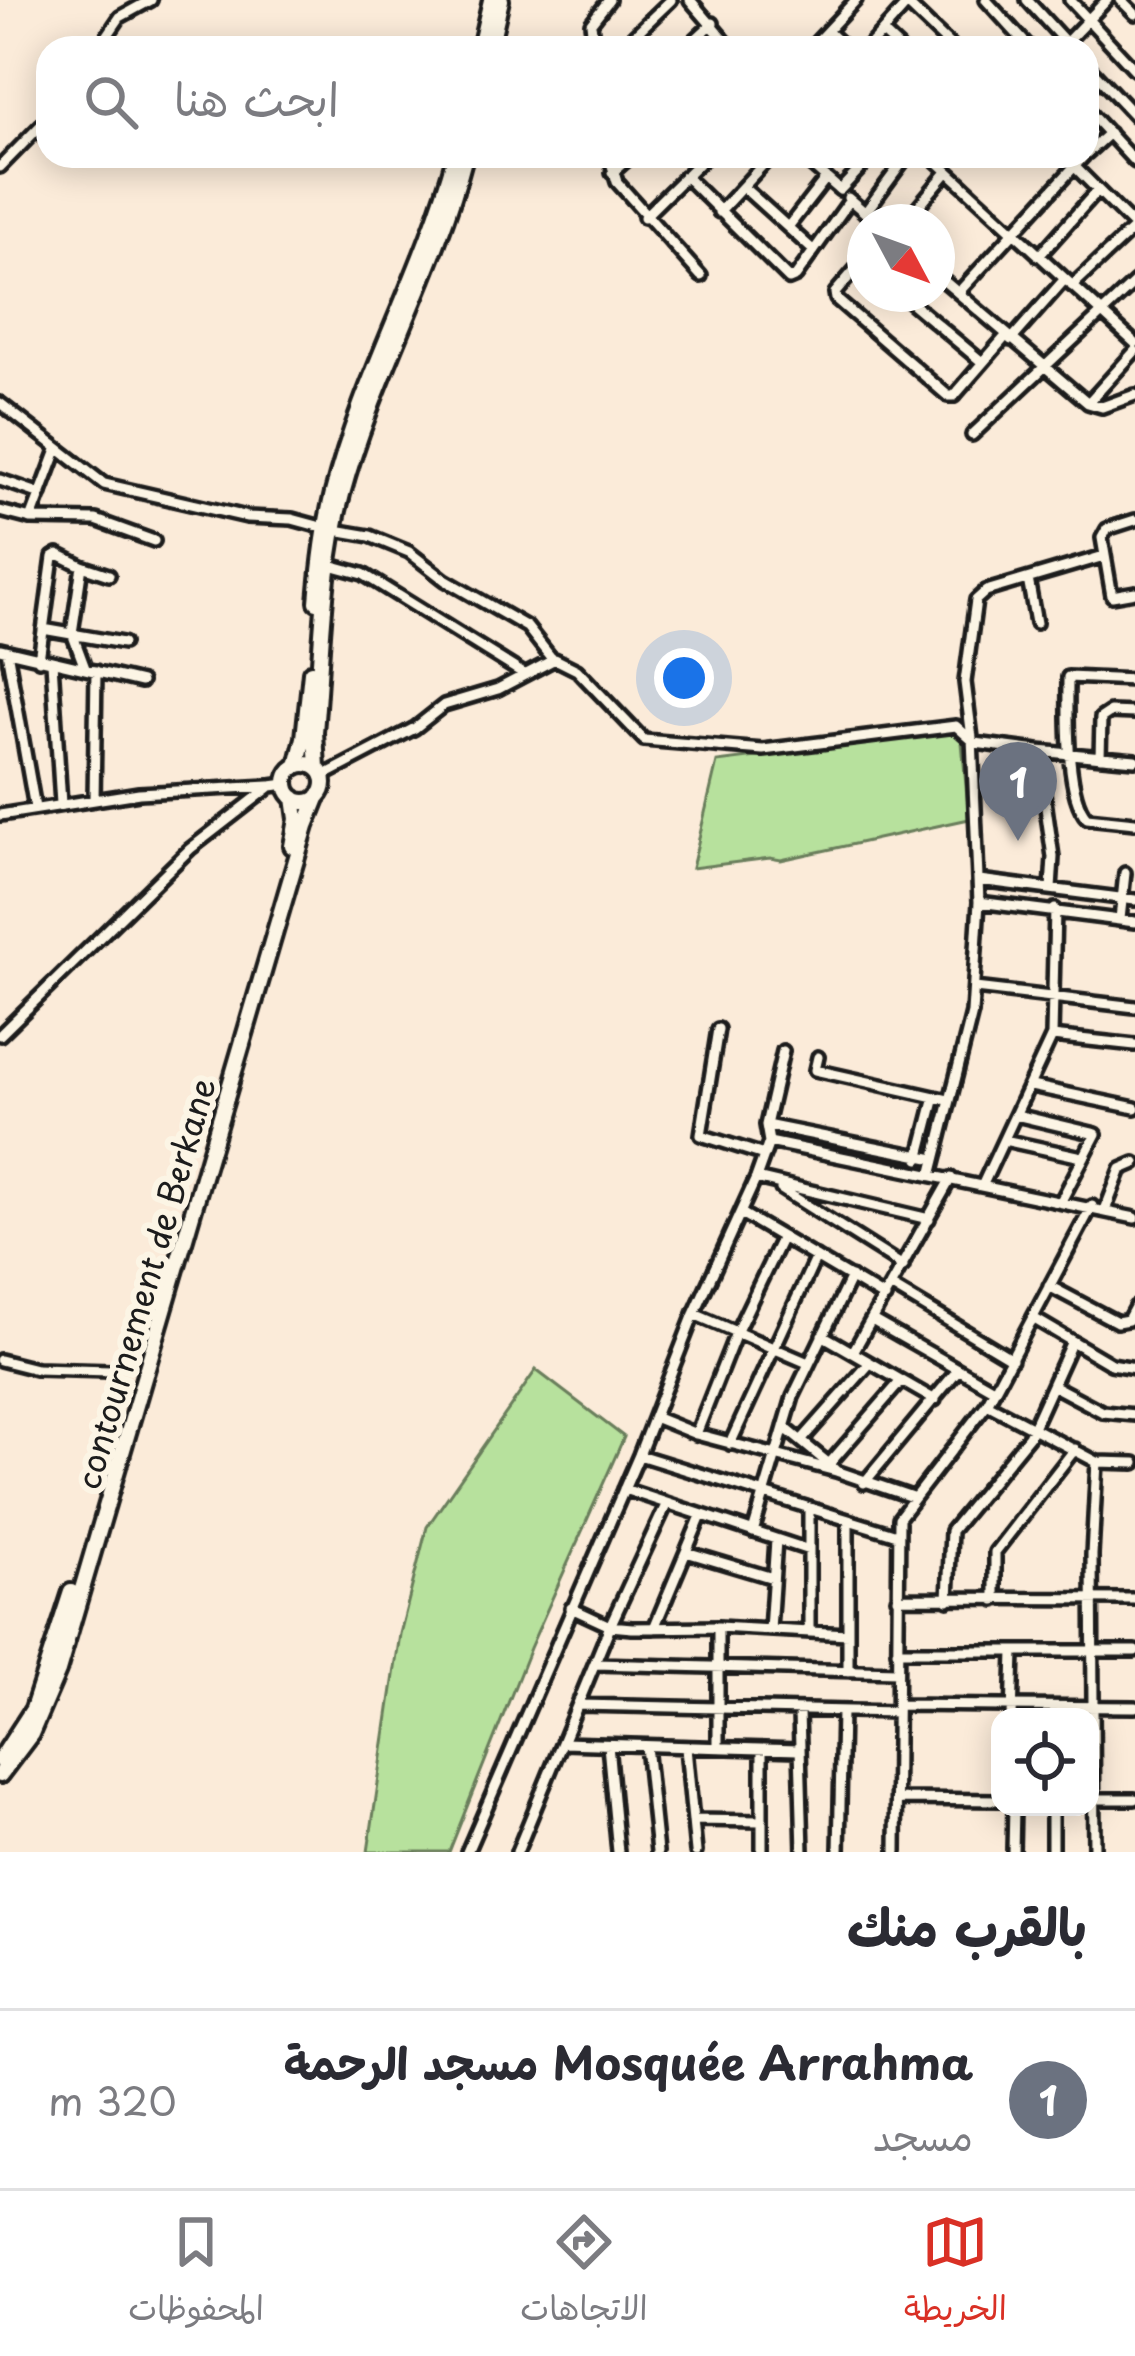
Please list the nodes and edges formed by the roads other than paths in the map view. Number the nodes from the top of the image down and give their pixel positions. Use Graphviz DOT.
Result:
graph roads {
  1 [pos="152,0"];
  2 [pos="491,0"];
  3 [pos="501,0"];
  4 [pos="609,0"];
  5 [pos="671,0"];
  6 [pos="690,0"];
  7 [pos="856,0"];
  8 [pos="986,0"];
  9 [pos="1027,0"];
  10 [pos="1070,0"];
  11 [pos="1107,0"];
  12 [pos="1121,0"];
  13 [pos="905,2"];
  14 [pos="1135,14"];
  15 [pos="1088,19"];
  16 [pos="713,23"];
  17 [pos="827,31"];
  18 [pos="882,32"];
  19 [pos="108,36"];
  20 [pos="483,36"];
  21 [pos="493,36"];
  22 [pos="592,36"];
  23 [pos="634,36"];
  24 [pos="699,36"];
  25 [pos="722,36"];
  26 [pos="823,36"];
  27 [pos="832,36"];
  28 [pos="878,36"];
  29 [pos="886,36"];
  30 [pos="940,36"];
  31 [pos="1019,36"];
  32 [pos="1058,36"];
  33 [pos="1074,36"];
  34 [pos="1135,70"];
  35 [pos="1099,78"];
  36 [pos="1135,116"];
  37 [pos="1099,124"];
  38 [pos="36,130"];
  39 [pos="1108,134"];
  40 [pos="1099,142"];
  41 [pos="1133,156"];
  42 [pos="0,167"];
  43 [pos="451,168"];
  44 [pos="461,168"];
  45 [pos="611,168"];
  46 [pos="618,168"];
  47 [pos="693,168"];
  48 [pos="760,168"];
  49 [pos="820,168"];
  50 [pos="861,168"];
  51 [pos="898,168"];
  52 [pos="943,168"];
  53 [pos="1071,168"];
  54 [pos="1075,168"];
  55 [pos="947,172"];
  56 [pos="612,173"];
  57 [pos="685,176"];
  58 [pos="826,178"];
  59 [pos="742,187"];
  60 [pos="840,190"];
  61 [pos="1098,190"];
  62 [pos="850,200"];
  63 [pos="855,204"];
  64 [pos="872,204"];
  65 [pos="920,204"];
  66 [pos="718,212"];
  67 [pos="644,217"];
  68 [pos="788,227"];
  69 [pos="1135,227"];
  70 [pos="1011,231"];
  71 [pos="814,251"];
  72 [pos="1039,256"];
  73 [pos="701,277"];
  74 [pos="847,280"];
  75 [pos="1135,282"];
  76 [pos="1068,283"];
  77 [pos="955,290"];
  78 [pos="958,293"];
  79 [pos="847,309"];
  80 [pos="851,312"];
  81 [pos="922,312"];
  82 [pos="1102,314"];
  83 [pos="1008,338"];
  84 [pos="1135,347"];
  85 [pos="982,362"];
  86 [pos="1045,370"];
  87 [pos="1135,395"];
  88 [pos="0,403"];
  89 [pos="1088,404"];
  90 [pos="972,435"];
  91 [pos="57,450"];
  92 [pos="0,480"];
  93 [pos="41,494"];
  94 [pos="0,511"];
  95 [pos="31,520"];
  96 [pos="1135,520"];
  97 [pos="330,529"];
  98 [pos="154,541"];
  99 [pos="1104,556"];
  100 [pos="330,565"];
  101 [pos="82,566"];
  102 [pos="109,575"];
  103 [pos="1028,579"];
  104 [pos="1135,592"];
  105 [pos="1036,623"];
  106 [pos="43,628"];
  107 [pos="72,633"];
  108 [pos="123,643"];
  109 [pos="4,650"];
  110 [pos="552,659"];
  111 [pos="39,660"];
  112 [pos="52,662"];
  113 [pos="91,669"];
  114 [pos="524,674"];
  115 [pos="1135,680"];
  116 [pos="141,682"];
  117 [pos="1135,713"];
  118 [pos="971,738"];
  119 [pos="1038,751"];
  120 [pos="1070,755"];
  121 [pos="1100,758"];
  122 [pos="1135,760"];
  123 [pos="296,766"];
  124 [pos="320,772"];
  125 [pos="284,789"];
  126 [pos="319,796"];
  127 [pos="94,800"];
  128 [pos="61,804"];
  129 [pos="34,808"];
  130 [pos="0,814"];
  131 [pos="1135,823"];
  132 [pos="1125,873"];
  133 [pos="979,880"];
  134 [pos="1047,888"];
  135 [pos="1129,899"];
  136 [pos="979,902"];
  137 [pos="1042,908"];
  138 [pos="1055,909"];
  139 [pos="1120,920"];
  140 [pos="1135,922"];
  141 [pos="975,988"];
  142 [pos="1054,997"];
  143 [pos="1135,1007"];
  144 [pos="718,1029"];
  145 [pos="0,1035"];
  146 [pos="1052,1036"];
  147 [pos="1135,1045"];
  148 [pos="783,1051"];
  149 [pos="818,1057"];
  150 [pos="1031,1086"];
  151 [pos="935,1097"];
  152 [pos="949,1100"];
  153 [pos="1135,1108"];
  154 [pos="1016,1115"];
  155 [pos="766,1125"];
  156 [pos="1004,1140"];
  157 [pos="770,1142"];
  158 [pos="764,1156"];
  159 [pos="920,1156"];
  160 [pos="1082,1157"];
  161 [pos="935,1159"];
  162 [pos="1135,1163"];
  163 [pos="917,1170"];
  164 [pos="932,1172"];
  165 [pos="756,1178"];
  166 [pos="951,1178"];
  167 [pos="773,1184"];
  168 [pos="983,1184"];
  169 [pos="1061,1201"];
  170 [pos="1092,1206"];
  171 [pos="1105,1210"];
  172 [pos="741,1214"];
  173 [pos="1135,1218"];
  174 [pos="929,1219"];
  175 [pos="782,1237"];
  176 [pos="816,1257"];
  177 [pos="903,1266"];
  178 [pos="850,1277"];
  179 [pos="1049,1286"];
  180 [pos="892,1287"];
  181 [pos="885,1298"];
  182 [pos="1135,1307"];
  183 [pos="694,1314"];
  184 [pos="1033,1318"];
  185 [pos="872,1320"];
  186 [pos="736,1333"];
  187 [pos="822,1335"];
  188 [pos="1072,1341"];
  189 [pos="772,1348"];
  190 [pos="853,1352"];
  191 [pos="1012,1359"];
  192 [pos="0,1360"];
  193 [pos="808,1363"];
  194 [pos="870,1363"];
  195 [pos="1135,1368"];
  196 [pos="111,1371"];
  197 [pos="957,1371"];
  198 [pos="901,1381"];
  199 [pos="1054,1386"];
  200 [pos="995,1390"];
  201 [pos="935,1400"];
  202 [pos="987,1404"];
  203 [pos="1135,1415"];
  204 [pos="654,1417"];
  205 [pos="784,1427"];
  206 [pos="1034,1428"];
  207 [pos="696,1434"];
  208 [pos="801,1441"];
  209 [pos="730,1444"];
  210 [pos="1075,1449"];
  211 [pos="639,1455"];
  212 [pos="774,1455"];
  213 [pos="1097,1462"];
  214 [pos="1135,1463"];
  215 [pos="832,1468"];
  216 [pos="864,1483"];
  217 [pos="624,1489"];
  218 [pos="764,1496"];
  219 [pos="912,1497"];
  220 [pos="666,1505"];
  221 [pos="809,1510"];
  222 [pos="701,1516"];
  223 [pos="848,1522"];
  224 [pos="753,1532"];
  225 [pos="897,1535"];
  226 [pos="776,1540"];
  227 [pos="808,1550"];
  228 [pos="686,1552"];
  229 [pos="773,1578"];
  230 [pos="898,1598"];
  231 [pos="1093,1599"];
  232 [pos="1135,1599"];
  233 [pos="948,1600"];
  234 [pos="995,1600"];
  235 [pos="571,1608"];
  236 [pos="610,1626"];
  237 [pos="654,1628"];
  238 [pos="718,1628"];
  239 [pos="770,1630"];
  240 [pos="808,1632"];
  241 [pos="848,1634"];
  242 [pos="897,1651"];
  243 [pos="1094,1651"];
  244 [pos="1135,1651"];
  245 [pos="1014,1652"];
  246 [pos="595,1664"];
  247 [pos="720,1669"];
  248 [pos="848,1671"];
  249 [pos="897,1672"];
  250 [pos="579,1705"];
  251 [pos="1094,1706"];
  252 [pos="1135,1707"];
  253 [pos="897,1708"];
  254 [pos="1012,1708"];
  255 [pos="1061,1708"];
  256 [pos="718,1709"];
  257 [pos="991,1710"];
  258 [pos="799,1712"];
  259 [pos="842,1712"];
  260 [pos="562,1743"];
  261 [pos="608,1745"];
  262 [pos="646,1746"];
  263 [pos="718,1747"];
  264 [pos="686,1748"];
  265 [pos="762,1750"];
  266 [pos="798,1750"];
  267 [pos="0,1760"];
  268 [pos="0,1775"];
  269 [pos="1099,1798"];
  270 [pos="897,1799"];
  271 [pos="1135,1799"];
  272 [pos="991,1800"];
  273 [pos="1014,1816"];
  274 [pos="1052,1816"];
  275 [pos="1093,1816"];
  276 [pos="694,1820"];
  277 [pos="760,1821"];
  278 [pos="467,1852"];
  279 [pos="517,1852"];
  280 [pos="618,1852"];
  281 [pos="657,1852"];
  282 [pos="696,1852"];
  283 [pos="762,1852"];
  284 [pos="803,1852"];
  285 [pos="839,1852"];
  286 [pos="896,1852"];
  287 [pos="1013,1852"];
  288 [pos="1052,1852"];
  289 [pos="1094,1852"];
  1 -- 19 [label="street"];
  2 -- 20 [label="highway"];
  3 -- 21 [label="highway"];
  4 -- 22 [label="street"];
  5 -- 23 [label="street"];
  6 -- 16 [label="street"];
  7 -- 17 [label="street"];
  8 -- 31 [label="street"];
  9 -- 32 [label="street"];
  10 -- 15 [label="street"];
  11 -- 15 [label="street"];
  12 -- 14 [label="street"];
  13 -- 18 [label="street"];
  13 -- 30 [label="street"];
  15 -- 33 [label="street"];
  15 -- 34 [label="street"];
  16 -- 24 [label="street"];
  16 -- 25 [label="street"];
  17 -- 26 [label="street"];
  17 -- 27 [label="street"];
  18 -- 28 [label="street"];
  18 -- 29 [label="street"];
  35 -- 36 [label="street"];
  37 -- 39 [label="street"];
  38 -- 42 [label="street"];
  39 -- 40 [label="street"];
  39 -- 41 [label="street"];
  43 -- 97 [label="highway"];
  44 -- 97 [label="highway"];
  45 -- 56 [label="street"];
  46 -- 56 [label="street"];
  47 -- 57 [label="street"];
  48 -- 59 [label="street"];
  49 -- 58 [label="street"];
  50 -- 60 [label="street"];
  51 -- 64 [label="street"];
  52 -- 55 [label="street"];
  53 -- 70 [label="street"];
  54 -- 61 [label="street"];
  55 -- 65 [label="street"];
  55 -- 70 [label="street"];
  56 -- 67 [label="street"];
  57 -- 66 [label="street"];
  57 -- 67 [label="street"];
  58 -- 60 [label="street"];
  58 -- 68 [label="street"];
  59 -- 66 [label="street"];
  59 -- 68 [label="street"];
  60 -- 62 [label="street"];
  61 -- 69 [label="street"];
  61 -- 72 [label="street"];
  62 -- 63 [label="street"];
  62 -- 71 [label="street"];
  66 -- 71 [label="street"];
  67 -- 73 [label="street"];
  68 -- 71 [label="street"];
  69 -- 76 [label="street"];
  70 -- 72 [label="street"];
  70 -- 78 [label="street"];
  72 -- 76 [label="street"];
  74 -- 79 [label="street"];
  75 -- 82 [label="street"];
  76 -- 82 [label="street"];
  76 -- 83 [label="street"];
  77 -- 78 [label="street"];
  78 -- 83 [label="street"];
  80 -- 85 [label="street"];
  81 -- 85 [label="street"];
  82 -- 84 [label="street"];
  82 -- 86 [label="street"];
  83 -- 85 [label="street"];
  83 -- 86 [label="street"];
  84 -- 89 [label="street"];
  86 -- 89 [label="street"];
  86 -- 90 [label="street"];
  87 -- 89 [label="street"];
  88 -- 91 [label="street"];
  91 -- 93 [label="street"];
  91 -- 97 [label="street"];
  92 -- 93 [label="street"];
  93 -- 95 [label="street"];
  94 -- 95 [label="street"];
  95 -- 98 [label="street"];
  96 -- 99 [label="street"];
  97 -- 100 [label="highway"];
  97 -- 110 [label="street"];
  97 -- 123 [label="highway"];
  99 -- 103 [label="street"];
  99 -- 104 [label="street"];
  100 -- 114 [label="street"];
  100 -- 124 [label="highway"];
  101 -- 102 [label="street"];
  101 -- 106 [label="street"];
  101 -- 107 [label="street"];
  103 -- 105 [label="street"];
  103 -- 118 [label="street"];
  106 -- 107 [label="street"];
  106 -- 111 [label="street"];
  107 -- 108 [label="street"];
  107 -- 113 [label="street"];
  109 -- 111 [label="street"];
  109 -- 129 [label="street"];
  110 -- 114 [label="street"];
  110 -- 118 [label="street"];
  111 -- 112 [label="street"];
  112 -- 113 [label="street"];
  112 -- 128 [label="street"];
  113 -- 116 [label="street"];
  113 -- 127 [label="street"];
  114 -- 124 [label="street"];
  115 -- 120 [label="street"];
  117 -- 121 [label="street"];
  118 -- 119 [label="street"];
  118 -- 133 [label="street"];
  119 -- 120 [label="street"];
  119 -- 134 [label="street"];
  120 -- 121 [label="street"];
  120 -- 131 [label="street"];
  121 -- 122 [label="street"];
  123 -- 124 [label="highway"];
  123 -- 125 [label="highway"];
  124 -- 126 [label="highway"];
  125 -- 126 [label="highway"];
  125 -- 127 [label="street"];
  125 -- 145 [label="street"];
  125 -- 267 [label="highway"];
  126 -- 268 [label="highway, contournement de Berkane"];
  127 -- 128 [label="street"];
  128 -- 129 [label="street"];
  129 -- 130 [label="street"];
  132 -- 135 [label="street"];
  133 -- 134 [label="street"];
  133 -- 136 [label="street"];
  134 -- 135 [label="street"];
  134 -- 137 [label="street"];
  135 -- 139 [label="street"];
  136 -- 137 [label="street"];
  136 -- 141 [label="street"];
  137 -- 138 [label="street"];
  138 -- 139 [label="street"];
  138 -- 142 [label="street"];
  139 -- 140 [label="street"];
  141 -- 142 [label="street"];
  141 -- 152 [label="street"];
  142 -- 143 [label="street"];
  142 -- 146 [label="street"];
  144 -- 158 [label="street"];
  146 -- 147 [label="street"];
  146 -- 150 [label="street"];
  148 -- 155 [label="street"];
  149 -- 151 [label="street"];
  150 -- 153 [label="street"];
  150 -- 154 [label="street"];
  151 -- 152 [label="street"];
  151 -- 159 [label="street"];
  152 -- 161 [label="street"];
  154 -- 156 [label="street"];
  154 -- 160 [label="street"];
  155 -- 157 [label="street"];
  155 -- 159 [label="street"];
  156 -- 160 [label="street"];
  156 -- 168 [label="street"];
  157 -- 158 [label="street"];
  157 -- 163 [label="street"];
  158 -- 165 [label="street"];
  159 -- 161 [label="street"];
  159 -- 163 [label="street"];
  160 -- 169 [label="street"];
  161 -- 164 [label="street"];
  162 -- 171 [label="street"];
  163 -- 164 [label="street"];
  164 -- 166 [label="street"];
  165 -- 167 [label="street"];
  165 -- 172 [label="street"];
  166 -- 168 [label="street"];
  166 -- 174 [label="street"];
  167 -- 174 [label="street"];
  167 -- 177 [label="street"];
  168 -- 169 [label="street"];
  169 -- 170 [label="street"];
  170 -- 171 [label="street"];
  170 -- 179 [label="street"];
  171 -- 173 [label="street"];
  172 -- 175 [label="street"];
  172 -- 183 [label="street"];
  174 -- 177 [label="street"];
  175 -- 176 [label="street"];
  175 -- 186 [label="street"];
  176 -- 178 [label="street"];
  176 -- 189 [label="street"];
  177 -- 180 [label="street"];
  178 -- 181 [label="street"];
  178 -- 187 [label="street"];
  179 -- 182 [label="street"];
  179 -- 184 [label="street"];
  180 -- 181 [label="street"];
  180 -- 191 [label="street"];
  181 -- 185 [label="street"];
  183 -- 186 [label="street"];
  183 -- 204 [label="street"];
  184 -- 188 [label="street"];
  184 -- 191 [label="street"];
  185 -- 190 [label="street"];
  185 -- 197 [label="street"];
  186 -- 189 [label="street"];
  186 -- 207 [label="street"];
  187 -- 190 [label="street"];
  187 -- 193 [label="street"];
  188 -- 195 [label="street"];
  188 -- 199 [label="street"];
  189 -- 193 [label="street"];
  189 -- 209 [label="street"];
  190 -- 194 [label="street"];
  191 -- 200 [label="street"];
  192 -- 196 [label="street"];
  193 -- 205 [label="street"];
  194 -- 198 [label="street"];
  194 -- 208 [label="street"];
  197 -- 200 [label="street"];
  197 -- 201 [label="street"];
  198 -- 201 [label="street"];
  198 -- 215 [label="street"];
  199 -- 203 [label="street"];
  199 -- 206 [label="street"];
  200 -- 202 [label="street"];
  201 -- 216 [label="street"];
  202 -- 206 [label="street"];
  202 -- 219 [label="street"];
  204 -- 207 [label="street"];
  204 -- 211 [label="street"];
  205 -- 208 [label="street"];
  205 -- 212 [label="street"];
  206 -- 210 [label="street"];
  206 -- 233 [label="street"];
  207 -- 209 [label="street"];
  208 -- 215 [label="street"];
  209 -- 212 [label="street"];
  210 -- 213 [label="street"];
  210 -- 234 [label="street"];
  211 -- 217 [label="street"];
  211 -- 218 [label="street"];
  212 -- 215 [label="street"];
  212 -- 218 [label="street"];
  213 -- 214 [label="street"];
  213 -- 231 [label="street"];
  215 -- 216 [label="street"];
  216 -- 219 [label="street"];
  217 -- 220 [label="street"];
  217 -- 235 [label="street"];
  218 -- 221 [label="street"];
  218 -- 224 [label="street"];
  219 -- 225 [label="street"];
  220 -- 222 [label="street"];
  220 -- 236 [label="street"];
  221 -- 223 [label="street"];
  221 -- 227 [label="street"];
  222 -- 224 [label="street"];
  222 -- 228 [label="street"];
  223 -- 225 [label="street"];
  223 -- 241 [label="street"];
  224 -- 226 [label="street"];
  225 -- 230 [label="street"];
  226 -- 227 [label="street"];
  226 -- 229 [label="street"];
  227 -- 240 [label="street"];
  228 -- 229 [label="street"];
  228 -- 237 [label="street"];
  229 -- 239 [label="street"];
  230 -- 233 [label="street"];
  230 -- 242 [label="street"];
  231 -- 232 [label="street"];
  231 -- 234 [label="street"];
  231 -- 243 [label="street"];
  233 -- 234 [label="street"];
  235 -- 236 [label="street"];
  235 -- 278 [label="street"];
  236 -- 237 [label="street"];
  236 -- 246 [label="street"];
  237 -- 238 [label="street"];
  238 -- 239 [label="street"];
  238 -- 247 [label="street"];
  239 -- 240 [label="street"];
  240 -- 241 [label="street"];
  241 -- 248 [label="street"];
  242 -- 245 [label="street"];
  242 -- 249 [label="street"];
  243 -- 244 [label="street"];
  243 -- 245 [label="street"];
  243 -- 251 [label="street"];
  245 -- 254 [label="street"];
  246 -- 247 [label="street"];
  246 -- 250 [label="street"];
  247 -- 248 [label="street"];
  247 -- 256 [label="street"];
  248 -- 249 [label="street"];
  249 -- 253 [label="street"];
  250 -- 256 [label="street"];
  250 -- 260 [label="street"];
  251 -- 252 [label="street"];
  251 -- 255 [label="street"];
  253 -- 257 [label="street"];
  253 -- 259 [label="street"];
  253 -- 270 [label="street"];
  256 -- 258 [label="street"];
  256 -- 263 [label="street"];
  258 -- 259 [label="street"];
  258 -- 266 [label="street"];
  259 -- 285 [label="street"];
  260 -- 261 [label="street"];
  260 -- 279 [label="street"];
  261 -- 262 [label="street"];
  261 -- 280 [label="street"];
  262 -- 264 [label="street"];
  262 -- 281 [label="street"];
  263 -- 264 [label="street"];
  263 -- 265 [label="street"];
  264 -- 276 [label="street"];
  265 -- 266 [label="street"];
  265 -- 277 [label="street"];
  266 -- 284 [label="street"];
  269 -- 271 [label="street"];
  270 -- 272 [label="street"];
  270 -- 286 [label="street"];
  273 -- 287 [label="street"];
  274 -- 288 [label="street"];
  275 -- 289 [label="street"];
  276 -- 277 [label="street"];
  276 -- 282 [label="street"];
  277 -- 283 [label="street"];
}
